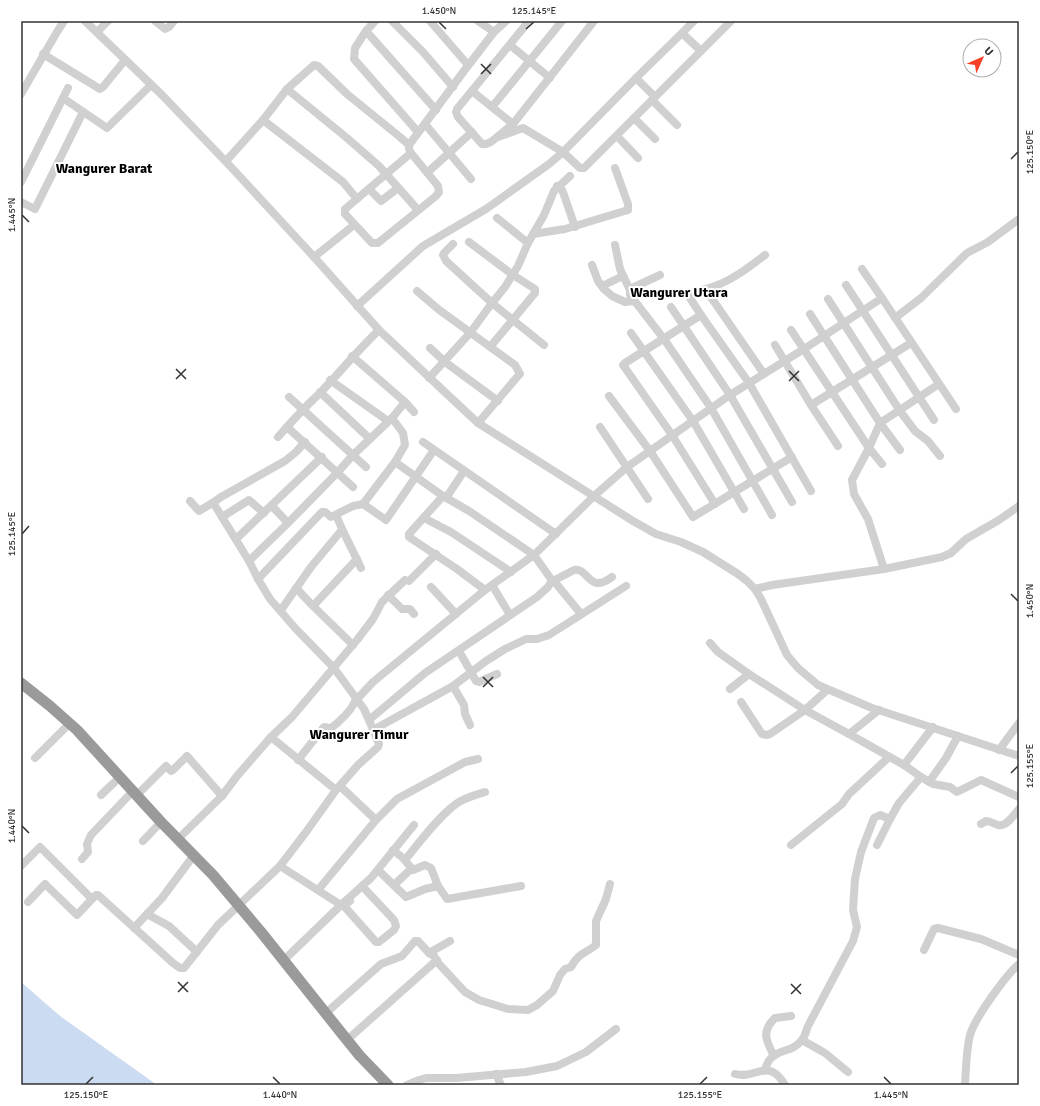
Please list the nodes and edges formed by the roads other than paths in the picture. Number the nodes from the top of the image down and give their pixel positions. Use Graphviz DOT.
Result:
graph roads {
  1 [pos="64,21"];
  2 [pos="85,21"];
  3 [pos="108,21"];
  4 [pos="155,21"];
  5 [pos="174,21"];
  6 [pos="375,21"];
  7 [pos="430,21"];
  8 [pos="478,21"];
  9 [pos="506,21"];
  10 [pos="529,21"];
  11 [pos="562,21"];
  12 [pos="594,21"];
  13 [pos="694,21"];
  14 [pos="731,21"];
  15 [pos="395,22"];
  16 [pos="366,31"];
  17 [pos="96,32"];
  18 [pos="494,32"];
  19 [pos="682,33"];
  20 [pos="510,45"];
  21 [pos="701,51"];
  22 [pos="43,54"];
  23 [pos="126,60"];
  24 [pos="530,60"];
  25 [pos="468,65"];
  26 [pos="550,78"];
  27 [pos="636,78"];
  28 [pos="151,84"];
  29 [pos="453,87"];
  30 [pos="68,88"];
  31 [pos="287,89"];
  32 [pos="472,91"];
  33 [pos="21,94"];
  34 [pos="63,98"];
  35 [pos="653,99"];
  36 [pos="492,107"];
  37 [pos="436,110"];
  38 [pos="83,112"];
  39 [pos="634,118"];
  40 [pos="263,120"];
  41 [pos="425,124"];
  42 [pos="513,124"];
  43 [pos="677,125"];
  44 [pos="418,132"];
  45 [pos="472,132"];
  46 [pos="617,136"];
  47 [pos="498,137"];
  48 [pos="655,139"];
  49 [pos="410,149"];
  50 [pos="563,152"];
  51 [pos="449,153"];
  52 [pos="638,158"];
  53 [pos="226,161"];
  54 [pos="615,168"];
  55 [pos="428,172"];
  56 [pos="386,174"];
  57 [pos="570,176"];
  58 [pos="471,179"];
  59 [pos="21,182"];
  60 [pos="557,186"];
  61 [pos="398,188"];
  62 [pos="368,189"];
  63 [pos="357,199"];
  64 [pos="21,202"];
  65 [pos="418,210"];
  66 [pos="497,218"];
  67 [pos="1019,219"];
  68 [pos="354,225"];
  69 [pos="575,227"];
  70 [pos="533,234"];
  71 [pos="469,242"];
  72 [pos="528,243"];
  73 [pos="453,244"];
  74 [pos="615,246"];
  75 [pos="765,255"];
  76 [pos="314,257"];
  77 [pos="592,265"];
  78 [pos="862,269"];
  79 [pos="513,275"];
  80 [pos="660,275"];
  81 [pos="623,276"];
  82 [pos="846,285"];
  83 [pos="602,286"];
  84 [pos="630,290"];
  85 [pos="706,290"];
  86 [pos="417,291"];
  87 [pos="882,298"];
  88 [pos="828,299"];
  89 [pos="634,301"];
  90 [pos="492,302"];
  91 [pos="357,306"];
  92 [pos="671,307"];
  93 [pos="864,310"];
  94 [pos="810,314"];
  95 [pos="701,315"];
  96 [pos="895,318"];
  97 [pos="514,320"];
  98 [pos="844,323"];
  99 [pos="683,326"];
  100 [pos="379,330"];
  101 [pos="791,330"];
  102 [pos="470,333"];
  103 [pos="631,333"];
  104 [pos="825,336"];
  105 [pos="664,339"];
  106 [pos="911,343"];
  107 [pos="544,345"];
  108 [pos="775,345"];
  109 [pos="490,347"];
  110 [pos="430,348"];
  111 [pos="804,349"];
  112 [pos="644,352"];
  113 [pos="352,356"];
  114 [pos="891,356"];
  115 [pos="785,361"];
  116 [pos="445,362"];
  117 [pos="872,367"];
  118 [pos="764,374"];
  119 [pos="429,378"];
  120 [pos="330,380"];
  121 [pos="853,380"];
  122 [pos="749,383"];
  123 [pos="939,384"];
  124 [pos="320,392"];
  125 [pos="832,392"];
  126 [pos="730,395"];
  127 [pos="609,396"];
  128 [pos="289,397"];
  129 [pos="920,398"];
  130 [pos="498,401"];
  131 [pos="406,402"];
  132 [pos="811,405"];
  133 [pos="711,408"];
  134 [pos="302,409"];
  135 [pos="956,409"];
  136 [pos="900,410"];
  137 [pos="414,412"];
  138 [pos="390,419"];
  139 [pos="934,420"];
  140 [pos="693,421"];
  141 [pos="478,423"];
  142 [pos="880,423"];
  143 [pos="287,426"];
  144 [pos="600,427"];
  145 [pos="672,435"];
  146 [pos="278,437"];
  147 [pos="370,439"];
  148 [pos="305,442"];
  149 [pos="423,442"];
  150 [pos="838,446"];
  151 [pos="869,448"];
  152 [pos="434,450"];
  153 [pos="900,450"];
  154 [pos="650,451"];
  155 [pos="353,455"];
  156 [pos="940,456"];
  157 [pos="322,457"];
  158 [pos="792,457"];
  159 [pos="395,462"];
  160 [pos="882,464"];
  161 [pos="366,467"];
  162 [pos="627,467"];
  163 [pos="772,469"];
  164 [pos="464,471"];
  165 [pos="337,473"];
  166 [pos="416,477"];
  167 [pos="753,480"];
  168 [pos="352,487"];
  169 [pos="811,491"];
  170 [pos="734,492"];
  171 [pos="594,496"];
  172 [pos="444,497"];
  173 [pos="648,499"];
  174 [pos="190,501"];
  175 [pos="214,502"];
  176 [pos="792,502"];
  177 [pos="363,504"];
  178 [pos="715,504"];
  179 [pos="272,506"];
  180 [pos="1019,506"];
  181 [pos="744,509"];
  182 [pos="264,513"];
  183 [pos="336,515"];
  184 [pos="772,516"];
  185 [pos="222,517"];
  186 [pos="424,518"];
  187 [pos="288,524"];
  188 [pos="342,529"];
  189 [pos="556,534"];
  190 [pos="236,539"];
  191 [pos="436,554"];
  192 [pos="534,555"];
  193 [pos="357,559"];
  194 [pos="249,561"];
  195 [pos="361,568"];
  196 [pos="884,569"];
  197 [pos="511,572"];
  198 [pos="612,578"];
  199 [pos="258,579"];
  200 [pos="553,582"];
  201 [pos="626,586"];
  202 [pos="431,587"];
  203 [pos="296,588"];
  204 [pos="489,588"];
  205 [pos="755,589"];
  206 [pos="388,595"];
  207 [pos="313,606"];
  208 [pos="281,610"];
  209 [pos="414,614"];
  210 [pos="456,614"];
  211 [pos="581,614"];
  212 [pos="510,615"];
  213 [pos="710,643"];
  214 [pos="353,645"];
  215 [pos="459,651"];
  216 [pos="334,668"];
  217 [pos="472,672"];
  218 [pos="497,674"];
  219 [pos="749,674"];
  220 [pos="21,683"];
  221 [pos="453,686"];
  222 [pos="730,689"];
  223 [pos="827,690"];
  224 [pos="356,697"];
  225 [pos="741,702"];
  226 [pos="389,704"];
  227 [pos="805,710"];
  228 [pos="879,710"];
  229 [pos="396,717"];
  230 [pos="370,720"];
  231 [pos="70,723"];
  232 [pos="1019,723"];
  233 [pos="470,725"];
  234 [pos="933,727"];
  235 [pos="373,730"];
  236 [pos="849,734"];
  237 [pos="958,736"];
  238 [pos="271,737"];
  239 [pos="999,750"];
  240 [pos="1019,756"];
  241 [pos="889,757"];
  242 [pos="35,758"];
  243 [pos="478,759"];
  244 [pos="298,760"];
  245 [pos="904,765"];
  246 [pos="120,777"];
  247 [pos="925,780"];
  248 [pos="338,788"];
  249 [pos="485,792"];
  250 [pos="135,793"];
  251 [pos="101,795"];
  252 [pos="222,796"];
  253 [pos="1019,797"];
  254 [pos="1019,809"];
  255 [pos="890,819"];
  256 [pos="376,820"];
  257 [pos="161,822"];
  258 [pos="981,824"];
  259 [pos="414,825"];
  260 [pos="178,838"];
  261 [pos="143,841"];
  262 [pos="791,845"];
  263 [pos="877,845"];
  264 [pos="393,850"];
  265 [pos="194,855"];
  266 [pos="82,859"];
  267 [pos="405,860"];
  268 [pos="21,866"];
  269 [pos="280,866"];
  270 [pos="411,869"];
  271 [pos="378,870"];
  272 [pos="610,884"];
  273 [pos="394,885"];
  274 [pos="438,886"];
  275 [pos="520,886"];
  276 [pos="363,887"];
  277 [pos="318,890"];
  278 [pos="92,899"];
  279 [pos="28,902"];
  280 [pos="239,905"];
  281 [pos="341,905"];
  282 [pos="147,914"];
  283 [pos="134,928"];
  284 [pos="450,941"];
  285 [pos="924,950"];
  286 [pos="197,952"];
  287 [pos="429,953"];
  288 [pos="1019,955"];
  289 [pos="284,960"];
  290 [pos="437,960"];
  291 [pos="1019,964"];
  292 [pos="326,1013"];
  293 [pos="790,1016"];
  294 [pos="616,1029"];
  295 [pos="347,1040"];
  296 [pos="802,1040"];
  297 [pos="774,1056"];
  298 [pos="766,1070"];
  299 [pos="848,1072"];
  300 [pos="496,1074"];
  301 [pos="735,1074"];
  302 [pos="388,1085"];
  303 [pos="407,1085"];
  304 [pos="500,1085"];
  305 [pos="785,1085"];
  306 [pos="965,1085"];
  1 -- 22 [label="street"];
  2 -- 17 [label="street"];
  3 -- 17 [label="street"];
  4 -- 5 [label="street"];
  6 -- 16 [label="street"];
  7 -- 25 [label="street"];
  8 -- 18 [label="street"];
  9 -- 18 [label="street"];
  10 -- 20 [label="street"];
  11 -- 24 [label="street"];
  12 -- 26 [label="street"];
  13 -- 19 [label="street"];
  14 -- 21 [label="street"];
  15 -- 29 [label="street"];
  16 -- 37 [label="street"];
  16 -- 44 [label="street"];
  17 -- 23 [label="street"];
  18 -- 25 [label="street"];
  19 -- 21 [label="street"];
  19 -- 27 [label="street"];
  20 -- 24 [label="street"];
  20 -- 32 [label="street"];
  21 -- 35 [label="street"];
  22 -- 23 [label="street"];
  22 -- 33 [label="street"];
  23 -- 28 [label="street"];
  24 -- 26 [label="street"];
  24 -- 36 [label="street"];
  25 -- 29 [label="street"];
  26 -- 42 [label="street"];
  27 -- 35 [label="street"];
  27 -- 50 [label="street"];
  28 -- 38 [label="street"];
  28 -- 53 [label="street"];
  29 -- 37 [label="street"];
  30 -- 34 [label="street"];
  31 -- 40 [label="street"];
  31 -- 49 [label="street"];
  31 -- 56 [label="street"];
  32 -- 36 [label="street"];
  32 -- 45 [label="street"];
  34 -- 38 [label="street"];
  34 -- 59 [label="street"];
  35 -- 39 [label="street"];
  35 -- 43 [label="street"];
  36 -- 42 [label="street"];
  37 -- 41 [label="street"];
  38 -- 64 [label="street"];
  39 -- 46 [label="street"];
  39 -- 48 [label="street"];
  40 -- 53 [label="street"];
  40 -- 63 [label="street"];
  41 -- 44 [label="street"];
  41 -- 51 [label="street"];
  42 -- 47 [label="street"];
  44 -- 49 [label="street"];
  45 -- 47 [label="street"];
  45 -- 51 [label="street"];
  46 -- 50 [label="street"];
  46 -- 52 [label="street"];
  47 -- 50 [label="street"];
  49 -- 55 [label="street"];
  49 -- 56 [label="street"];
  50 -- 91 [label="street"];
  51 -- 55 [label="street"];
  51 -- 58 [label="street"];
  53 -- 76 [label="street"];
  54 -- 69 [label="street"];
  55 -- 65 [label="street"];
  56 -- 61 [label="street"];
  56 -- 62 [label="street"];
  57 -- 60 [label="street"];
  60 -- 69 [label="street"];
  60 -- 70 [label="street"];
  61 -- 62 [label="street"];
  61 -- 65 [label="street"];
  62 -- 63 [label="street"];
  63 -- 68 [label="street"];
  65 -- 68 [label="street"];
  66 -- 72 [label="street"];
  67 -- 96 [label="street"];
  68 -- 76 [label="street"];
  69 -- 70 [label="street"];
  70 -- 72 [label="street"];
  71 -- 79 [label="street"];
  72 -- 79 [label="street"];
  73 -- 90 [label="street"];
  74 -- 81 [label="street"];
  75 -- 85 [label="street"];
  76 -- 91 [label="street"];
  77 -- 83 [label="street"];
  78 -- 87 [label="street"];
  79 -- 90 [label="street"];
  79 -- 97 [label="street"];
  80 -- 84 [label="street"];
  81 -- 83 [label="street"];
  81 -- 84 [label="street"];
  82 -- 93 [label="street"];
  83 -- 89 [label="street"];
  84 -- 89 [label="street"];
  85 -- 95 [label="street"];
  85 -- 118 [label="street"];
  86 -- 102 [label="street"];
  87 -- 93 [label="street"];
  87 -- 96 [label="street"];
  88 -- 98 [label="street"];
  89 -- 105 [label="street"];
  90 -- 97 [label="street"];
  90 -- 102 [label="street"];
  91 -- 100 [label="street"];
  92 -- 99 [label="street"];
  93 -- 98 [label="street"];
  93 -- 114 [label="street"];
  94 -- 104 [label="street"];
  95 -- 99 [label="street"];
  95 -- 122 [label="street"];
  96 -- 106 [label="street"];
  97 -- 107 [label="street"];
  97 -- 109 [label="street"];
  98 -- 104 [label="street"];
  98 -- 117 [label="street"];
  99 -- 105 [label="street"];
  99 -- 126 [label="street"];
  100 -- 113 [label="street"];
  100 -- 119 [label="street"];
  101 -- 111 [label="street"];
  102 -- 109 [label="street"];
  102 -- 116 [label="street"];
  103 -- 112 [label="street"];
  104 -- 111 [label="street"];
  104 -- 121 [label="street"];
  105 -- 112 [label="street"];
  105 -- 133 [label="street"];
  106 -- 114 [label="street"];
  106 -- 123 [label="street"];
  108 -- 115 [label="street"];
  109 -- 130 [label="street"];
  110 -- 116 [label="street"];
  111 -- 115 [label="street"];
  111 -- 125 [label="street"];
  112 -- 140 [label="street"];
  112 -- 145 [label="street"];
  113 -- 120 [label="street"];
  113 -- 131 [label="street"];
  114 -- 117 [label="street"];
  114 -- 129 [label="street"];
  115 -- 118 [label="street"];
  115 -- 132 [label="street"];
  116 -- 119 [label="street"];
  116 -- 130 [label="street"];
  117 -- 121 [label="street"];
  117 -- 136 [label="street"];
  118 -- 122 [label="street"];
  119 -- 141 [label="street"];
  120 -- 124 [label="street"];
  120 -- 138 [label="street"];
  121 -- 125 [label="street"];
  121 -- 142 [label="street"];
  122 -- 126 [label="street"];
  122 -- 158 [label="street"];
  123 -- 129 [label="street"];
  123 -- 135 [label="street"];
  124 -- 134 [label="street"];
  124 -- 147 [label="street"];
  125 -- 132 [label="street"];
  125 -- 151 [label="street"];
  126 -- 133 [label="street"];
  126 -- 163 [label="street"];
  127 -- 154 [label="street"];
  128 -- 134 [label="street"];
  129 -- 136 [label="street"];
  129 -- 139 [label="street"];
  130 -- 141 [label="street"];
  131 -- 137 [label="street"];
  131 -- 138 [label="street"];
  132 -- 150 [label="street"];
  133 -- 140 [label="street"];
  133 -- 167 [label="street"];
  134 -- 143 [label="street"];
  134 -- 155 [label="street"];
  136 -- 142 [label="street"];
  136 -- 156 [label="street"];
  138 -- 147 [label="street"];
  138 -- 159 [label="street"];
  140 -- 145 [label="street"];
  140 -- 170 [label="street"];
  141 -- 171 [label="street"];
  142 -- 151 [label="street"];
  142 -- 153 [label="street"];
  143 -- 146 [label="street"];
  143 -- 148 [label="street"];
  144 -- 162 [label="street"];
  145 -- 154 [label="street"];
  145 -- 178 [label="street"];
  147 -- 155 [label="street"];
  148 -- 157 [label="street"];
  148 -- 175 [label="street"];
  149 -- 152 [label="street"];
  151 -- 160 [label="street"];
  151 -- 196 [label="street"];
  152 -- 164 [label="street"];
  152 -- 166 [label="street"];
  154 -- 162 [label="street"];
  154 -- 178 [label="street"];
  155 -- 161 [label="street"];
  155 -- 165 [label="street"];
  157 -- 165 [label="street"];
  157 -- 179 [label="street"];
  158 -- 163 [label="street"];
  158 -- 169 [label="street"];
  159 -- 166 [label="street"];
  159 -- 177 [label="street"];
  162 -- 171 [label="street"];
  162 -- 173 [label="street"];
  163 -- 167 [label="street"];
  163 -- 176 [label="street"];
  164 -- 172 [label="street"];
  164 -- 189 [label="street"];
  165 -- 168 [label="street"];
  165 -- 187 [label="street"];
  166 -- 172 [label="street"];
  166 -- 177 [label="street"];
  167 -- 170 [label="street"];
  167 -- 184 [label="street"];
  170 -- 178 [label="street"];
  170 -- 181 [label="street"];
  171 -- 189 [label="street"];
  171 -- 205 [label="street"];
  172 -- 186 [label="street"];
  172 -- 192 [label="street"];
  174 -- 175 [label="street"];
  175 -- 185 [label="street"];
  177 -- 183 [label="street"];
  179 -- 182 [label="street"];
  179 -- 187 [label="street"];
  180 -- 196 [label="street"];
  182 -- 185 [label="street"];
  182 -- 190 [label="street"];
  183 -- 188 [label="street"];
  183 -- 199 [label="street"];
  185 -- 190 [label="street"];
  186 -- 191 [label="street"];
  186 -- 197 [label="street"];
  187 -- 194 [label="street"];
  188 -- 193 [label="street"];
  188 -- 203 [label="street"];
  189 -- 192 [label="street"];
  190 -- 194 [label="street"];
  191 -- 204 [label="street"];
  191 -- 206 [label="street"];
  192 -- 197 [label="street"];
  192 -- 200 [label="street"];
  193 -- 195 [label="street"];
  193 -- 207 [label="street"];
  194 -- 199 [label="street"];
  196 -- 205 [label="street"];
  197 -- 204 [label="street"];
  198 -- 200 [label="street"];
  199 -- 208 [label="street"];
  200 -- 211 [label="street"];
  200 -- 212 [label="street"];
  201 -- 211 [label="street"];
  202 -- 210 [label="street"];
  203 -- 207 [label="street"];
  203 -- 208 [label="street"];
  204 -- 210 [label="street"];
  204 -- 212 [label="street"];
  205 -- 223 [label="street"];
  206 -- 209 [label="street"];
  206 -- 214 [label="street"];
  207 -- 214 [label="street"];
  208 -- 216 [label="street"];
  210 -- 224 [label="street"];
  211 -- 217 [label="street"];
  212 -- 215 [label="street"];
  213 -- 219 [label="street"];
  214 -- 216 [label="street"];
  215 -- 217 [label="street"];
  215 -- 226 [label="street"];
  216 -- 224 [label="street"];
  216 -- 238 [label="street"];
  217 -- 218 [label="street"];
  217 -- 221 [label="street"];
  219 -- 222 [label="street"];
  219 -- 227 [label="street"];
  220 -- 231 [label="highway"];
  221 -- 229 [label="street"];
  221 -- 233 [label="street"];
  223 -- 227 [label="street"];
  223 -- 228 [label="street"];
  224 -- 230 [label="street"];
  224 -- 244 [label="street"];
  225 -- 227 [label="street"];
  226 -- 229 [label="street"];
  226 -- 230 [label="street"];
  227 -- 236 [label="street"];
  228 -- 234 [label="street"];
  228 -- 236 [label="street"];
  229 -- 235 [label="street"];
  230 -- 235 [label="street"];
  231 -- 242 [label="street"];
  231 -- 246 [label="highway"];
  232 -- 239 [label="street"];
  234 -- 237 [label="street"];
  234 -- 245 [label="street"];
  235 -- 248 [label="street"];
  236 -- 241 [label="street"];
  237 -- 239 [label="street"];
  237 -- 247 [label="street"];
  238 -- 244 [label="street"];
  238 -- 252 [label="street"];
  239 -- 240 [label="street"];
  241 -- 245 [label="street"];
  241 -- 262 [label="street"];
  243 -- 256 [label="street"];
  244 -- 248 [label="street"];
  245 -- 247 [label="street"];
  246 -- 250 [label="highway"];
  246 -- 251 [label="street"];
  247 -- 253 [label="street"];
  247 -- 255 [label="street"];
  248 -- 256 [label="street"];
  248 -- 269 [label="street"];
  249 -- 267 [label="street"];
  250 -- 252 [label="street"];
  250 -- 257 [label="highway"];
  250 -- 266 [label="street"];
  252 -- 260 [label="street"];
  254 -- 258 [label="street"];
  255 -- 263 [label="street"];
  255 -- 296 [label="street"];
  256 -- 277 [label="street"];
  257 -- 260 [label="highway"];
  257 -- 261 [label="street"];
  259 -- 264 [label="street"];
  260 -- 265 [label="highway"];
  264 -- 267 [label="street"];
  264 -- 271 [label="street"];
  265 -- 280 [label="highway"];
  265 -- 282 [label="street"];
  267 -- 270 [label="street"];
  268 -- 278 [label="street"];
  269 -- 277 [label="street"];
  269 -- 280 [label="street"];
  270 -- 273 [label="street"];
  270 -- 274 [label="street"];
  271 -- 273 [label="street"];
  271 -- 276 [label="street"];
  272 -- 290 [label="street"];
  273 -- 274 [label="street"];
  274 -- 275 [label="street"];
  276 -- 276 [label="street"];
  276 -- 281 [label="street"];
  277 -- 281 [label="street"];
  278 -- 279 [label="street"];
  278 -- 283 [label="street"];
  280 -- 286 [label="street"];
  280 -- 289 [label="highway"];
  281 -- 289 [label="street"];
  282 -- 283 [label="street"];
  282 -- 286 [label="street"];
  283 -- 286 [label="street"];
  284 -- 287 [label="street"];
  285 -- 288 [label="street"];
  287 -- 290 [label="street"];
  287 -- 292 [label="street"];
  289 -- 292 [label="highway"];
  290 -- 295 [label="street"];
  291 -- 306 [label="street"];
  292 -- 295 [label="highway"];
  293 -- 297 [label="street"];
  294 -- 300 [label="street"];
  295 -- 302 [label="highway"];
  296 -- 297 [label="street"];
  296 -- 299 [label="street"];
  297 -- 298 [label="street"];
  298 -- 301 [label="street"];
  298 -- 305 [label="street"];
  300 -- 303 [label="street"];
  300 -- 304 [label="street"];
}
